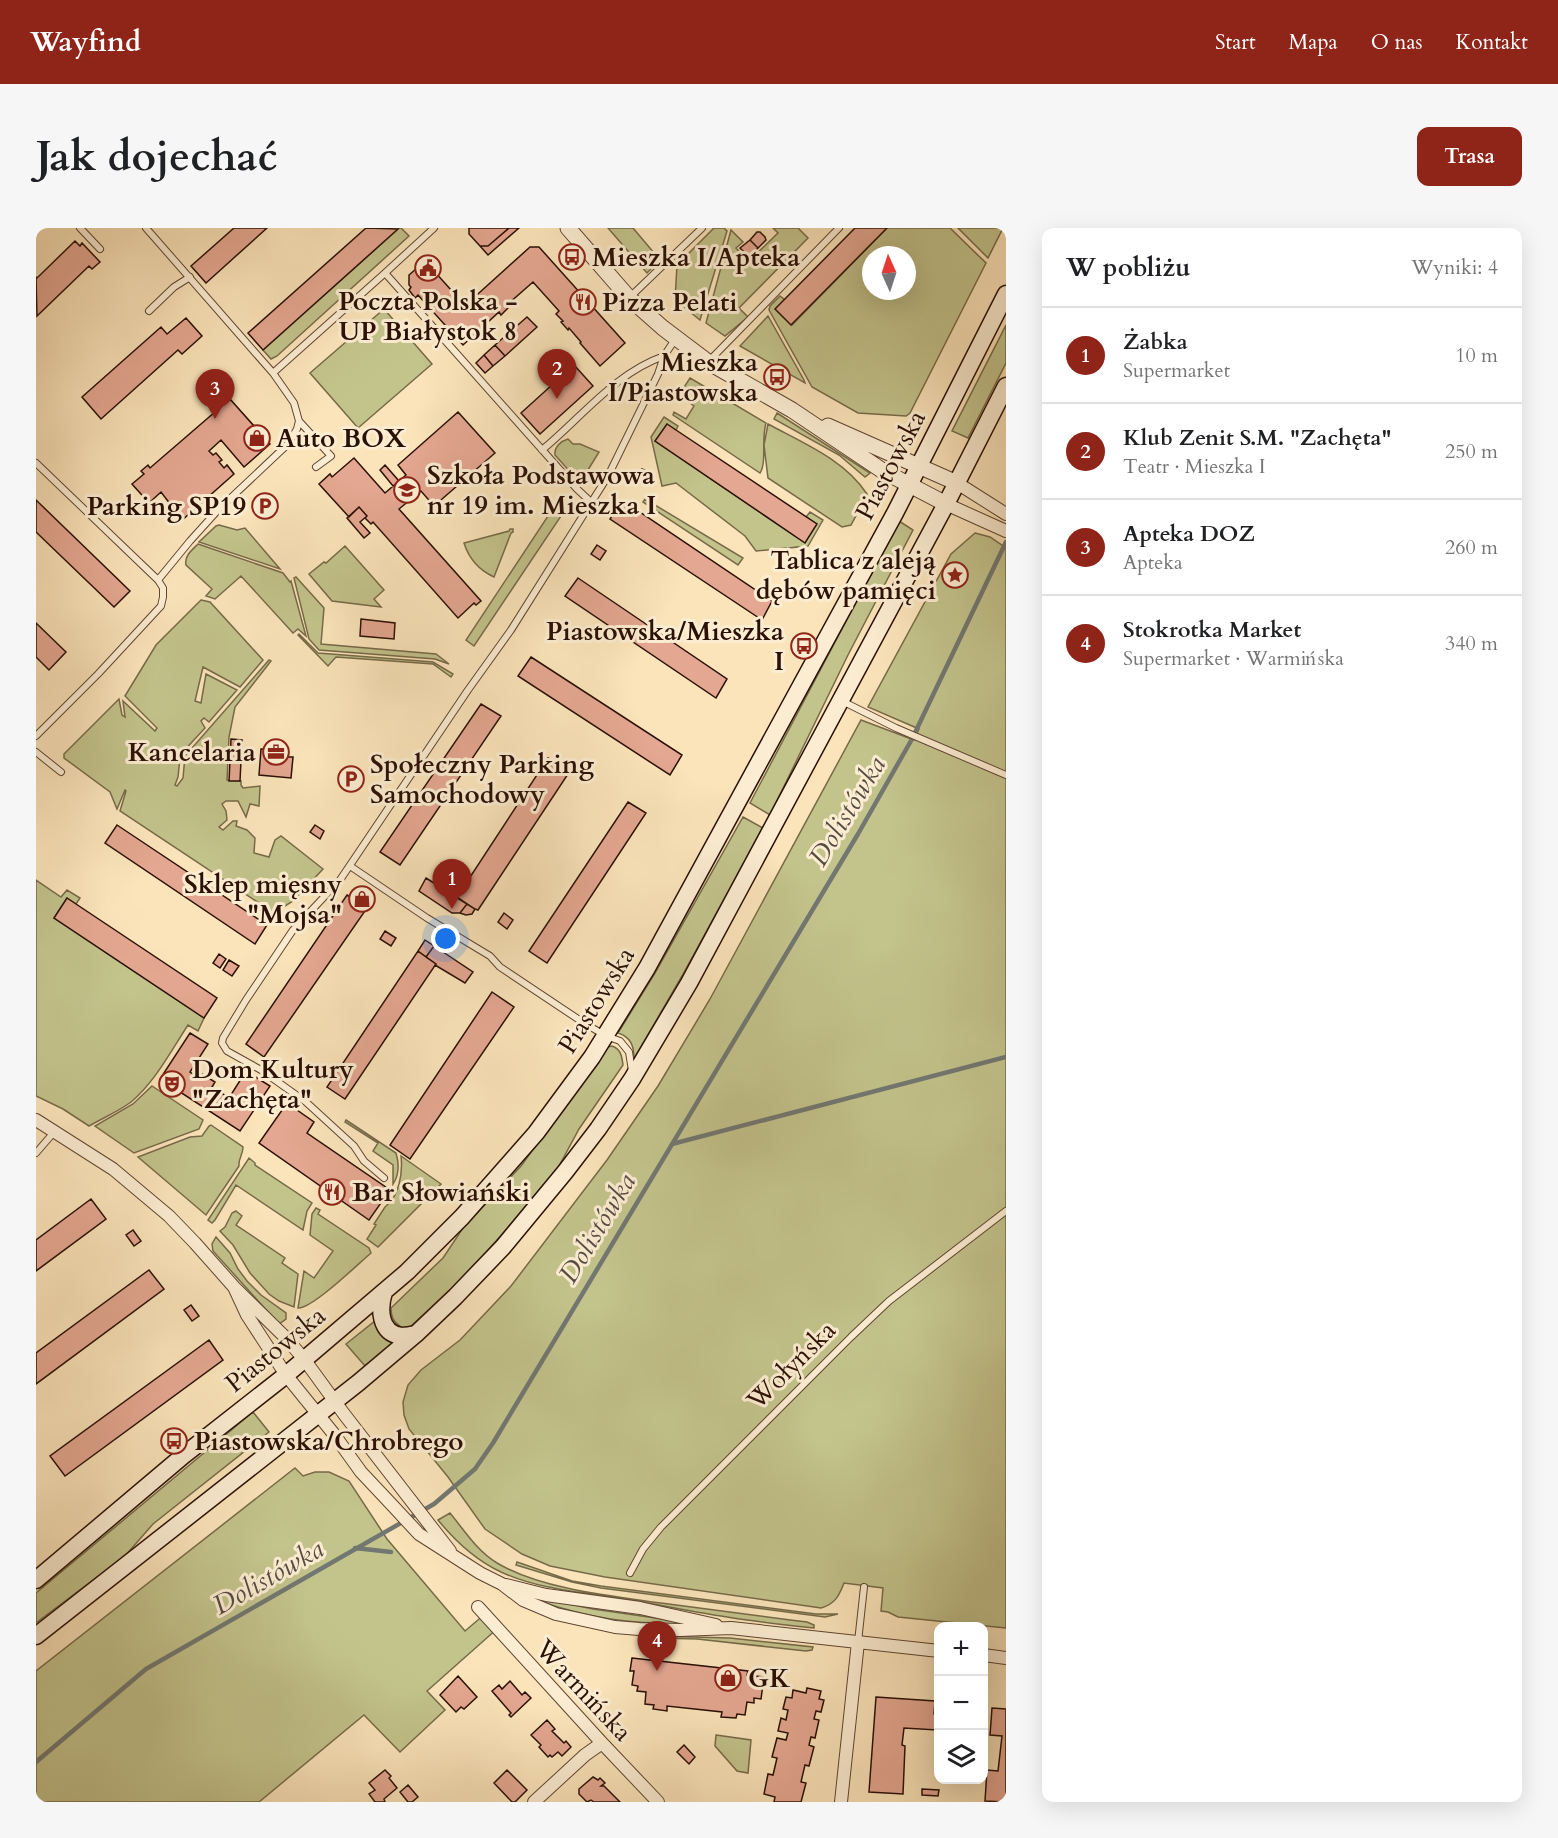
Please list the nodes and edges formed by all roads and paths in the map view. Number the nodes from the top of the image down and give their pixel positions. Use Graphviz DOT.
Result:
graph roads {
  1 [pos="80,228"];
  2 [pos="146,228"];
  3 [pos="434,228"];
  4 [pos="568,228"];
  5 [pos="702,228"];
  6 [pos="840,228"];
  7 [pos="100,249"];
  8 [pos="385,273"];
  9 [pos="189,277"];
  10 [pos="1006,294"];
  11 [pos="629,298"];
  12 [pos="149,312"];
  13 [pos="676,338"];
  14 [pos="664,356"];
  15 [pos="708,362"];
  16 [pos="273,373"];
  17 [pos="1006,386"];
  18 [pos="792,410"];
  19 [pos="299,421"];
  20 [pos="542,450"];
  21 [pos="36,463"];
  22 [pos="919,465"];
  23 [pos="316,467"];
  24 [pos="957,483"];
  25 [pos="908,485"];
  26 [pos="592,502"];
  27 [pos="946,504"];
  28 [pos="1006,514"];
  29 [pos="1002,529"];
  30 [pos="158,580"];
  31 [pos="840,700"];
  32 [pos="36,736"];
  33 [pos="36,752"];
  34 [pos="61,772"];
  35 [pos="1006,775"];
  36 [pos="350,866"];
  37 [pos="606,1036"];
  38 [pos="632,1078"];
  39 [pos="36,1120"];
  40 [pos="55,1131"];
  41 [pos="36,1153"];
  42 [pos="384,1178"];
  43 [pos="1006,1211"];
  44 [pos="234,1287"];
  45 [pos="384,1292"];
  46 [pos="416,1334"];
  47 [pos="304,1359"];
  48 [pos="286,1375"];
  49 [pos="334,1400"];
  50 [pos="317,1414"];
  51 [pos="452,1554"];
  52 [pos="630,1573"];
  53 [pos="36,1580"];
  54 [pos="502,1584"];
  55 [pos="864,1587"];
  56 [pos="478,1607"];
  57 [pos="731,1628"];
  58 [pos="36,1636"];
  59 [pos="858,1642"];
  60 [pos="934,1650"];
  61 [pos="988,1656"];
  62 [pos="1006,1658"];
  63 [pos="602,1743"];
  64 [pos="534,1802"];
  65 [pos="658,1802"];
  66 [pos="841,1802"];
  1 -- 7 [label="lane"];
  2 -- 9 [label="lane"];
  3 -- 8 [label="lane"];
  4 -- 11 [label="street"];
  5 -- 11 [label="lane"];
  6 -- 15 [label="lane"];
  8 -- 16 [label="lane"];
  8 -- 20 [label="lane"];
  9 -- 12 [label="lane"];
  9 -- 16 [label="lane"];
  10 -- 22 [label="main road, Piastowska"];
  11 -- 13 [label="street"];
  13 -- 14 [label="lane"];
  13 -- 15 [label="street"];
  14 -- 20 [label="lane"];
  14 -- 26 [label="lane"];
  15 -- 18 [label="street"];
  16 -- 19 [label="lane"];
  17 -- 24 [label="main road"];
  18 -- 22 [label="street"];
  18 -- 25 [label="street"];
  19 -- 23 [label="lane"];
  19 -- 30 [label="lane"];
  20 -- 26 [label="lane"];
  21 -- 30 [label="lane"];
  22 -- 24 [label="street"];
  22 -- 25 [label="main road, Piastowska"];
  24 -- 27 [label="main road"];
  24 -- 28 [label="street"];
  25 -- 27 [label="street"];
  25 -- 37 [label="main road, Piastowska"];
  26 -- 36 [label="lane"];
  27 -- 29 [label="street"];
  27 -- 31 [label="main road"];
  30 -- 32 [label="lane"];
  31 -- 35 [label="lane"];
  31 -- 38 [label="main road"];
  33 -- 34 [label="lane"];
  36 -- 37 [label="lane"];
  36 -- 42 [label="lane"];
  37 -- 38 [label="lane"];
  37 -- 45 [label="main road, Piastowska"];
  38 -- 46 [label="main road"];
  39 -- 40 [label="street"];
  40 -- 41 [label="lane"];
  40 -- 44 [label="street"];
  43 -- 52 [label="lane, Wołyńska"];
  44 -- 47 [label="street"];
  44 -- 48 [label="street"];
  45 -- 46 [label="main road"];
  45 -- 47 [label="main road, Piastowska"];
  46 -- 49 [label="main road"];
  47 -- 48 [label="main road, Piastowska"];
  47 -- 49 [label="street"];
  48 -- 50 [label="street"];
  48 -- 53 [label="main road, Piastowska"];
  49 -- 50 [label="main road"];
  49 -- 51 [label="street"];
  50 -- 51 [label="street"];
  50 -- 58 [label="main road"];
  51 -- 54 [label="street"];
  54 -- 57 [label="street"];
  54 -- 57 [label="street"];
  55 -- 59 [label="lane"];
  56 -- 63 [label="street, Warmińska"];
  57 -- 59 [label="street"];
  59 -- 60 [label="street"];
  59 -- 66 [label="street"];
  61 -- 62 [label="street"];
  63 -- 64 [label="street"];
  63 -- 65 [label="street, Warmińska"];
}
